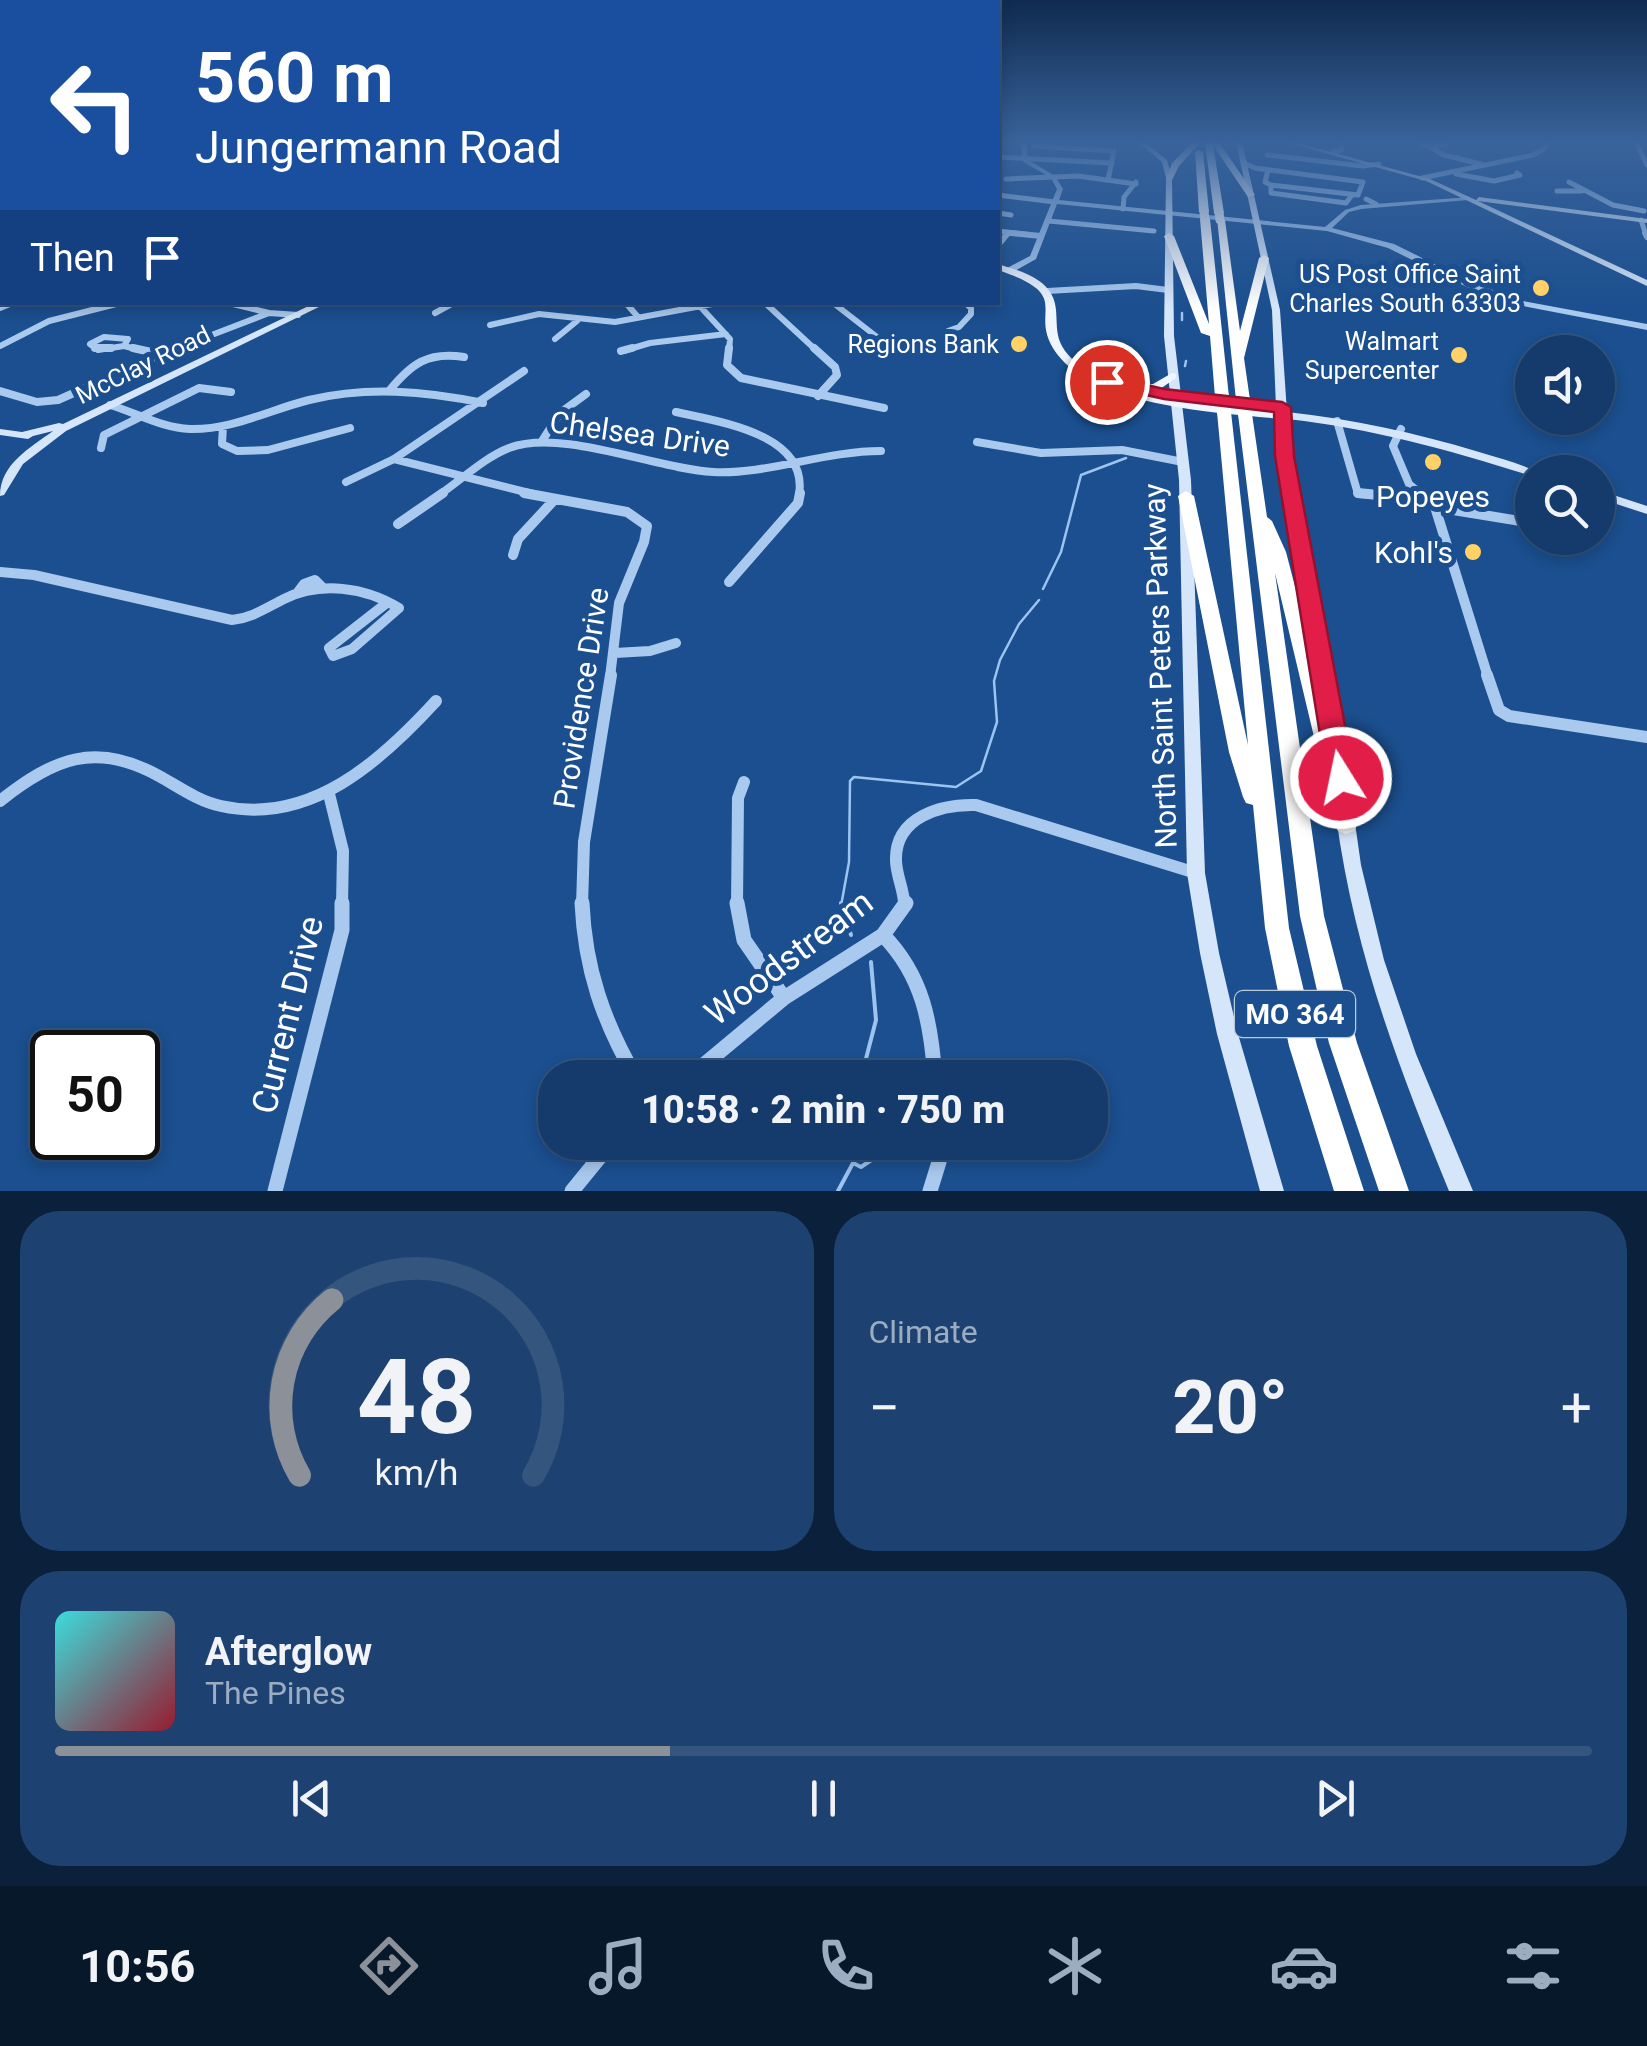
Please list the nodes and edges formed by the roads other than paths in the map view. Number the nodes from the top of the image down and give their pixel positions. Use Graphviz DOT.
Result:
graph roads {
  1 [pos="1019,198"];
  2 [pos="1057,198"];
  3 [pos="1124,198"];
  4 [pos="1169,198"];
  5 [pos="1202,198"];
  6 [pos="1217,198"];
  7 [pos="1252,198"];
  8 [pos="1309,198"];
  9 [pos="1357,198"];
  10 [pos="1363,198"];
  11 [pos="1468,198"];
  12 [pos="1469,198"];
  13 [pos="1600,198"];
  14 [pos="1055,202"];
  15 [pos="1378,204"];
  16 [pos="1494,206"];
  17 [pos="1123,209"];
  18 [pos="1000,212"];
  19 [pos="1169,212"];
  20 [pos="1012,214"];
  21 [pos="1645,216"];
  22 [pos="1257,220"];
  23 [pos="1048,221"];
  24 [pos="1327,229"];
  25 [pos="1000,231"];
  26 [pos="1154,231"];
  27 [pos="1008,233"];
  28 [pos="1042,236"];
  29 [pos="1169,236"];
  30 [pos="1647,237"];
  31 [pos="1000,243"];
  32 [pos="1264,258"];
  33 [pos="1002,270"];
  34 [pos="1647,283"];
  35 [pos="1168,290"];
  36 [pos="1047,291"];
  37 [pos="112,305"];
  38 [pos="238,305"];
  39 [pos="319,305"];
  40 [pos="450,305"];
  41 [pos="537,305"];
  42 [pos="627,305"];
  43 [pos="694,305"];
  44 [pos="699,305"];
  45 [pos="767,305"];
  46 [pos="836,305"];
  47 [pos="970,305"];
  48 [pos="269,312"];
  49 [pos="435,313"];
  50 [pos="539,314"];
  51 [pos="294,317"];
  52 [pos="638,318"];
  53 [pos="577,321"];
  54 [pos="490,325"];
  55 [pos="1647,327"];
  56 [pos="948,331"];
  57 [pos="726,334"];
  58 [pos="876,337"];
  59 [pos="554,340"];
  60 [pos="0,346"];
  61 [pos="124,346"];
  62 [pos="814,348"];
  63 [pos="621,351"];
  64 [pos="800,352"];
  65 [pos="162,354"];
  66 [pos="464,357"];
  67 [pos="1238,360"];
  68 [pos="1219,362"];
  69 [pos="524,371"];
  70 [pos="1172,376"];
  71 [pos="0,391"];
  72 [pos="389,391"];
  73 [pos="1134,391"];
  74 [pos="231,392"];
  75 [pos="586,394"];
  76 [pos="818,396"];
  77 [pos="483,402"];
  78 [pos="110,405"];
  79 [pos="1176,405"];
  80 [pos="1282,405"];
  81 [pos="884,408"];
  82 [pos="676,412"];
  83 [pos="140,417"];
  84 [pos="79,420"];
  85 [pos="1337,421"];
  86 [pos="223,426"];
  87 [pos="350,428"];
  88 [pos="0,432"];
  89 [pos="1405,432"];
  90 [pos="22,435"];
  91 [pos="49,438"];
  92 [pos="542,441"];
  93 [pos="977,442"];
  94 [pos="101,448"];
  95 [pos="30,452"];
  96 [pos="881,452"];
  97 [pos="394,459"];
  98 [pos="793,460"];
  99 [pos="1183,462"];
  100 [pos="1515,467"];
  101 [pos="461,479"];
  102 [pos="346,482"];
  103 [pos="1411,487"];
  104 [pos="0,492"];
  105 [pos="1186,496"];
  106 [pos="555,499"];
  107 [pos="1615,500"];
  108 [pos="1257,505"];
  109 [pos="1435,507"];
  110 [pos="1647,510"];
  111 [pos="1515,520"];
  112 [pos="398,524"];
  113 [pos="513,555"];
  114 [pos="0,572"];
  115 [pos="729,582"];
  116 [pos="388,602"];
  117 [pos="676,643"];
  118 [pos="616,653"];
  119 [pos="436,701"];
  120 [pos="1647,738"];
  121 [pos="744,782"];
  122 [pos="329,794"];
  123 [pos="0,800"];
  124 [pos="1346,825"];
  125 [pos="1264,831"];
  126 [pos="1196,873"];
  127 [pos="884,936"];
  128 [pos="784,998"];
  129 [pos="624,1060"];
  130 [pos="710,1060"];
  131 [pos="933,1060"];
  132 [pos="597,1160"];
  133 [pos="938,1160"];
  134 [pos="275,1191"];
  135 [pos="572,1191"];
  136 [pos="930,1191"];
  137 [pos="1272,1191"];
  138 [pos="1349,1191"];
  139 [pos="1394,1191"];
  140 [pos="1461,1191"];
  1 -- 14 [label="street"];
  2 -- 14 [label="street"];
  3 -- 17 [label="street"];
  4 -- 19 [label="main road, North Saint Peters Parkway"];
  5 -- 68 [label="highway, MO 364"];
  6 -- 67 [label="highway, MO 364"];
  7 -- 22 [label="main road"];
  8 -- 9 [label="street"];
  10 -- 15 [label="street"];
  11 -- 15 [label="street"];
  11 -- 16 [label="main road"];
  12 -- 16 [label="main road"];
  13 -- 21 [label="street"];
  14 -- 17 [label="street"];
  14 -- 23 [label="street"];
  15 -- 24 [label="street"];
  16 -- 21 [label="main road"];
  16 -- 34 [label="main road"];
  17 -- 19 [label="street"];
  18 -- 20 [label="street"];
  19 -- 22 [label="street"];
  19 -- 29 [label="main road, North Saint Peters Parkway"];
  21 -- 30 [label="street"];
  22 -- 24 [label="street"];
  22 -- 32 [label="main road"];
  23 -- 26 [label="street"];
  23 -- 28 [label="street"];
  24 -- 55 [label="street"];
  25 -- 27 [label="street"];
  27 -- 28 [label="street"];
  27 -- 31 [label="street"];
  28 -- 33 [label="street"];
  29 -- 35 [label="main road, North Saint Peters Parkway"];
  29 -- 68 [label="highway"];
  32 -- 67 [label="highway"];
  32 -- 80 [label="main road"];
  33 -- 36 [label="main road"];
  35 -- 36 [label="street"];
  35 -- 70 [label="main road, North Saint Peters Parkway"];
  36 -- 73 [label="main road"];
  37 -- 60 [label="street"];
  38 -- 48 [label="street"];
  39 -- 51 [label="main road, McClay Road"];
  40 -- 49 [label="street"];
  41 -- 50 [label="street"];
  42 -- 52 [label="street"];
  43 -- 52 [label="street"];
  44 -- 57 [label="street"];
  45 -- 62 [label="street"];
  46 -- 58 [label="street"];
  47 -- 56 [label="street"];
  48 -- 51 [label="street"];
  48 -- 65 [label="street"];
  50 -- 53 [label="street"];
  50 -- 54 [label="street"];
  51 -- 78 [label="main road, McClay Road"];
  52 -- 53 [label="street"];
  53 -- 59 [label="street"];
  57 -- 63 [label="street"];
  57 -- 76 [label="street"];
  61 -- 61 [label="street"];
  61 -- 65 [label="street"];
  62 -- 64 [label="street"];
  62 -- 76 [label="street"];
  65 -- 71 [label="street"];
  66 -- 72 [label="street"];
  67 -- 108 [label="highway, MO 364"];
  68 -- 125 [label="highway, MO 364"];
  69 -- 77 [label="street"];
  70 -- 73 [label="main road"];
  70 -- 79 [label="main road, North Saint Peters Parkway"];
  72 -- 77 [label="street"];
  72 -- 86 [label="street"];
  73 -- 79 [label="main road"];
  73 -- 79 [label="main road"];
  74 -- 83 [label="street"];
  75 -- 92 [label="street"];
  76 -- 81 [label="street"];
  77 -- 97 [label="street"];
  78 -- 83 [label="street"];
  78 -- 84 [label="main road, McClay Road"];
  79 -- 80 [label="main road"];
  79 -- 99 [label="main road, North Saint Peters Parkway"];
  80 -- 85 [label="main road"];
  80 -- 89 [label="main road"];
  80 -- 124 [label="main road"];
  82 -- 98 [label="street"];
  83 -- 86 [label="street"];
  83 -- 94 [label="street"];
  84 -- 90 [label="main road"];
  84 -- 91 [label="main road, McClay Road"];
  85 -- 89 [label="main road"];
  85 -- 103 [label="street"];
  86 -- 87 [label="street"];
  88 -- 90 [label="main road"];
  89 -- 100 [label="main road"];
  89 -- 103 [label="street"];
  90 -- 91 [label="main road"];
  90 -- 95 [label="main road"];
  91 -- 95 [label="main road, McClay Road"];
  92 -- 98 [label="street, Chelsea Drive"];
  92 -- 101 [label="street, Chelsea Drive"];
  93 -- 99 [label="street"];
  95 -- 104 [label="main road, McClay Road"];
  96 -- 98 [label="street, Chelsea Drive"];
  97 -- 101 [label="street, Providence Drive"];
  97 -- 102 [label="street"];
  98 -- 115 [label="street"];
  99 -- 105 [label="main road, North Saint Peters Parkway"];
  101 -- 106 [label="street, Providence Drive"];
  101 -- 112 [label="street, Chelsea Drive"];
  103 -- 109 [label="street"];
  105 -- 125 [label="highway"];
  105 -- 126 [label="main road, North Saint Peters Parkway"];
  106 -- 113 [label="street"];
  106 -- 118 [label="street, Providence Drive"];
  107 -- 110 [label="main road"];
  108 -- 124 [label="highway"];
  108 -- 139 [label="highway, MO 364"];
  109 -- 111 [label="street"];
  109 -- 120 [label="street"];
  114 -- 116 [label="street"];
  116 -- 116 [label="street"];
  117 -- 118 [label="street"];
  118 -- 129 [label="street, Providence Drive"];
  119 -- 122 [label="street"];
  121 -- 128 [label="street"];
  122 -- 123 [label="street"];
  122 -- 134 [label="street, Current Drive"];
  124 -- 140 [label="main road"];
  125 -- 138 [label="highway, MO 364"];
  126 -- 127 [label="street, Woodstream"];
  126 -- 137 [label="main road, North Saint Peters Parkway"];
  127 -- 128 [label="street, Woodstream"];
  127 -- 131 [label="street"];
  128 -- 130 [label="street, Woodstream"];
  132 -- 135 [label="street"];
  133 -- 136 [label="street"];
}
